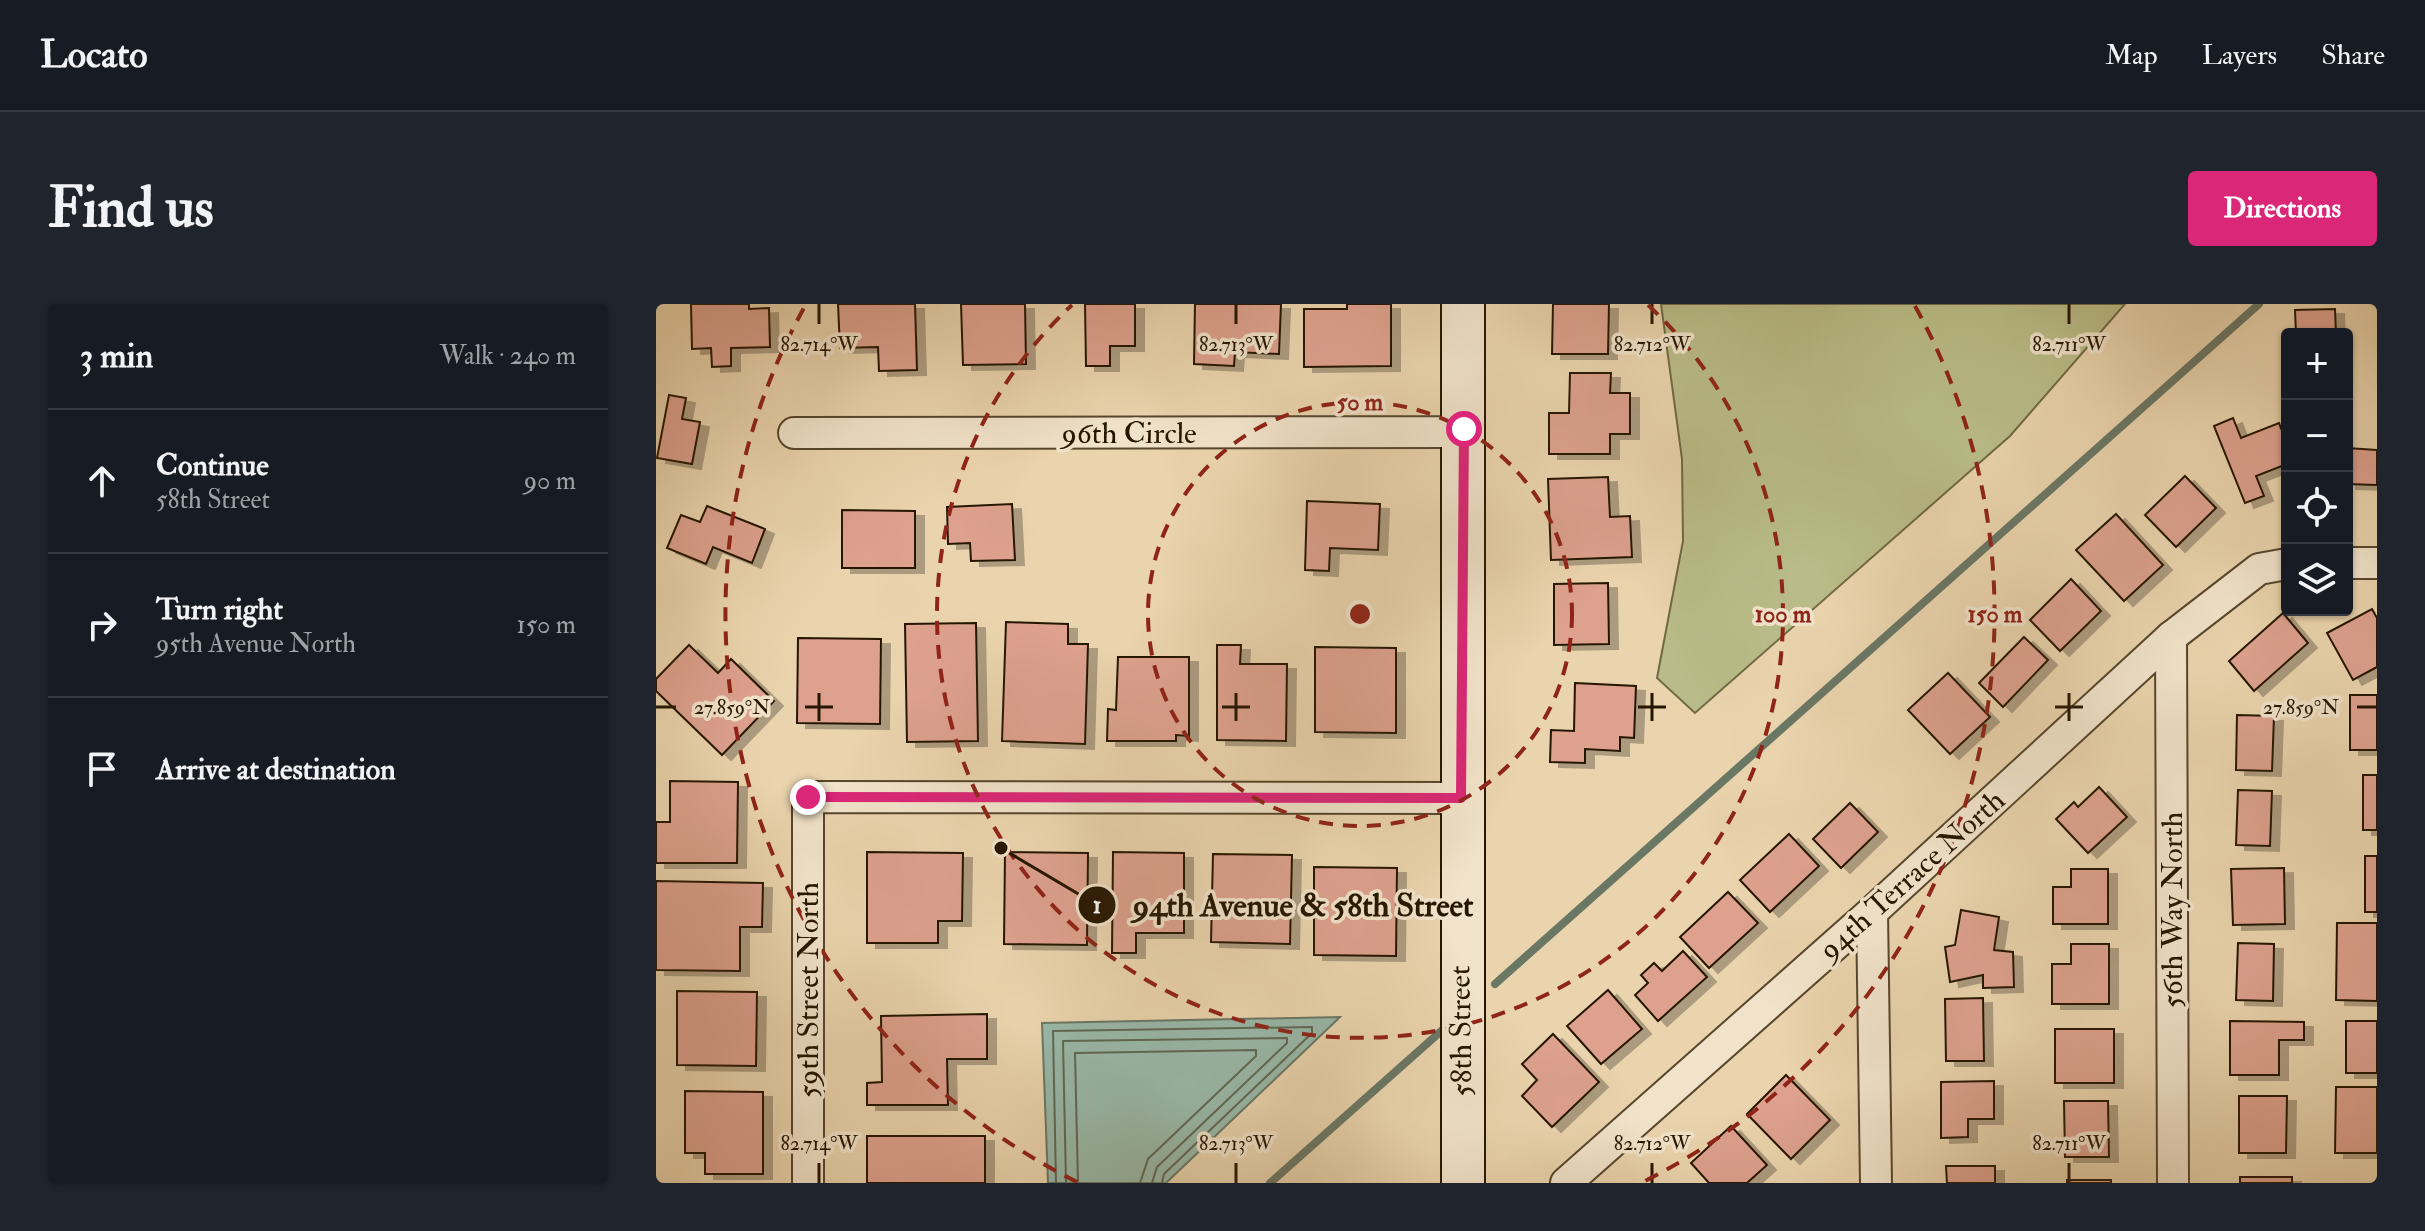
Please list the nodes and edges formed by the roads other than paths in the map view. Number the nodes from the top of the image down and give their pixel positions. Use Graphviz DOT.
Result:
graph roads {
  1 [pos="1463,304"];
  2 [pos="1464,429"];
  3 [pos="794,433"];
  4 [pos="2353,563"];
  5 [pos="2377,563"];
  6 [pos="2273,567"];
  7 [pos="2171,637"];
  8 [pos="1461,798"];
  9 [pos="1872,912"];
  10 [pos="808,1183"];
  11 [pos="1463,1183"];
  12 [pos="1566,1183"];
  13 [pos="1876,1183"];
  14 [pos="2173,1183"];
  1 -- 2 [label="street, 58th Street"];
  2 -- 3 [label="street, 96th Circle"];
  2 -- 8 [label="street, 58th Street"];
  4 -- 5 [label="street"];
  6 -- 7 [label="street, 94th Terrace North"];
  7 -- 9 [label="street, 94th Terrace North"];
  7 -- 14 [label="street, 56th Way North"];
  8 -- 10 [label="street, 59th Street North"];
  8 -- 11 [label="street, 58th Street"];
  9 -- 12 [label="street, 94th Terrace North"];
  9 -- 13 [label="street"];
}
